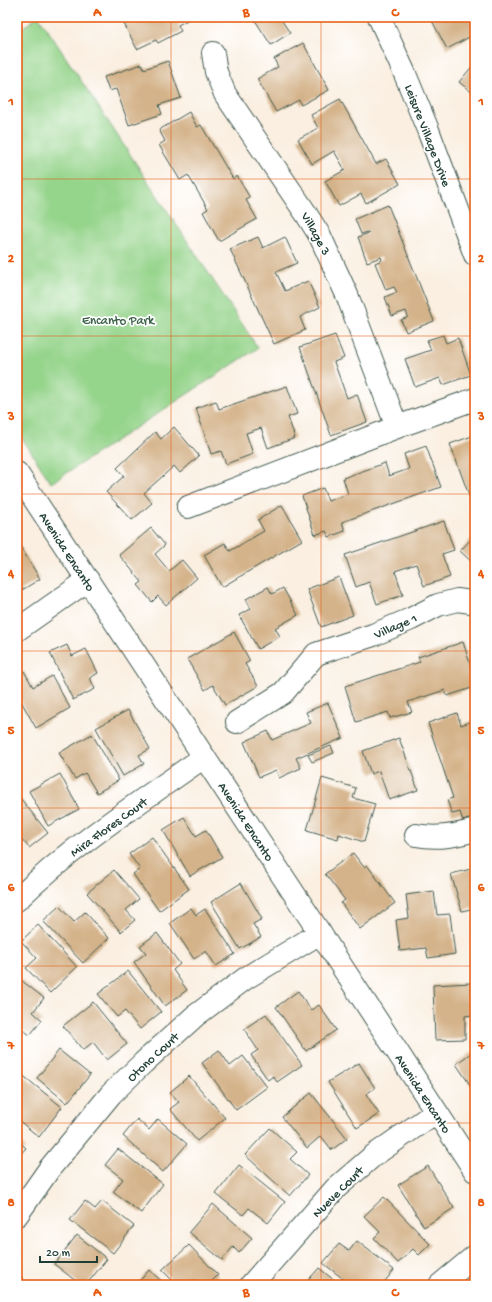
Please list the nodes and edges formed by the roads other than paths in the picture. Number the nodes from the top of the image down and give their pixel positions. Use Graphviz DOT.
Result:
graph roads {
  1 [pos="379,17"];
  2 [pos="213,53"];
  3 [pos="469,221"];
  4 [pos="475,255"];
  5 [pos="475,399"];
  6 [pos="397,427"];
  7 [pos="17,473"];
  8 [pos="188,507"];
  9 [pos="88,580"];
  10 [pos="475,604"];
  11 [pos="17,630"];
  12 [pos="237,722"];
  13 [pos="204,757"];
  14 [pos="475,830"];
  15 [pos="416,835"];
  16 [pos="17,900"];
  17 [pos="320,933"];
  18 [pos="436,1112"];
  19 [pos="475,1171"];
  20 [pos="17,1215"];
  21 [pos="475,1256"];
  22 [pos="251,1285"];
  23 [pos="440,1285"];
  1 -- 3 [label="street, Leisure Village Drive"];
  2 -- 6 [label="street, Village 3"];
  3 -- 4 [label="street, Leisure Village Drive"];
  5 -- 6 [label="street"];
  6 -- 8 [label="street"];
  7 -- 9 [label="street, Avenida Encanto"];
  9 -- 11 [label="street"];
  9 -- 13 [label="street, Avenida Encanto"];
  10 -- 12 [label="street, Village 1"];
  13 -- 16 [label="street, Mira Flores Court"];
  13 -- 17 [label="street, Avenida Encanto"];
  14 -- 15 [label="street"];
  17 -- 18 [label="street, Avenida Encanto"];
  17 -- 20 [label="street, Otono Court"];
  18 -- 19 [label="street, Avenida Encanto"];
  18 -- 22 [label="street, Nueve Court"];
  21 -- 23 [label="street"];
}
